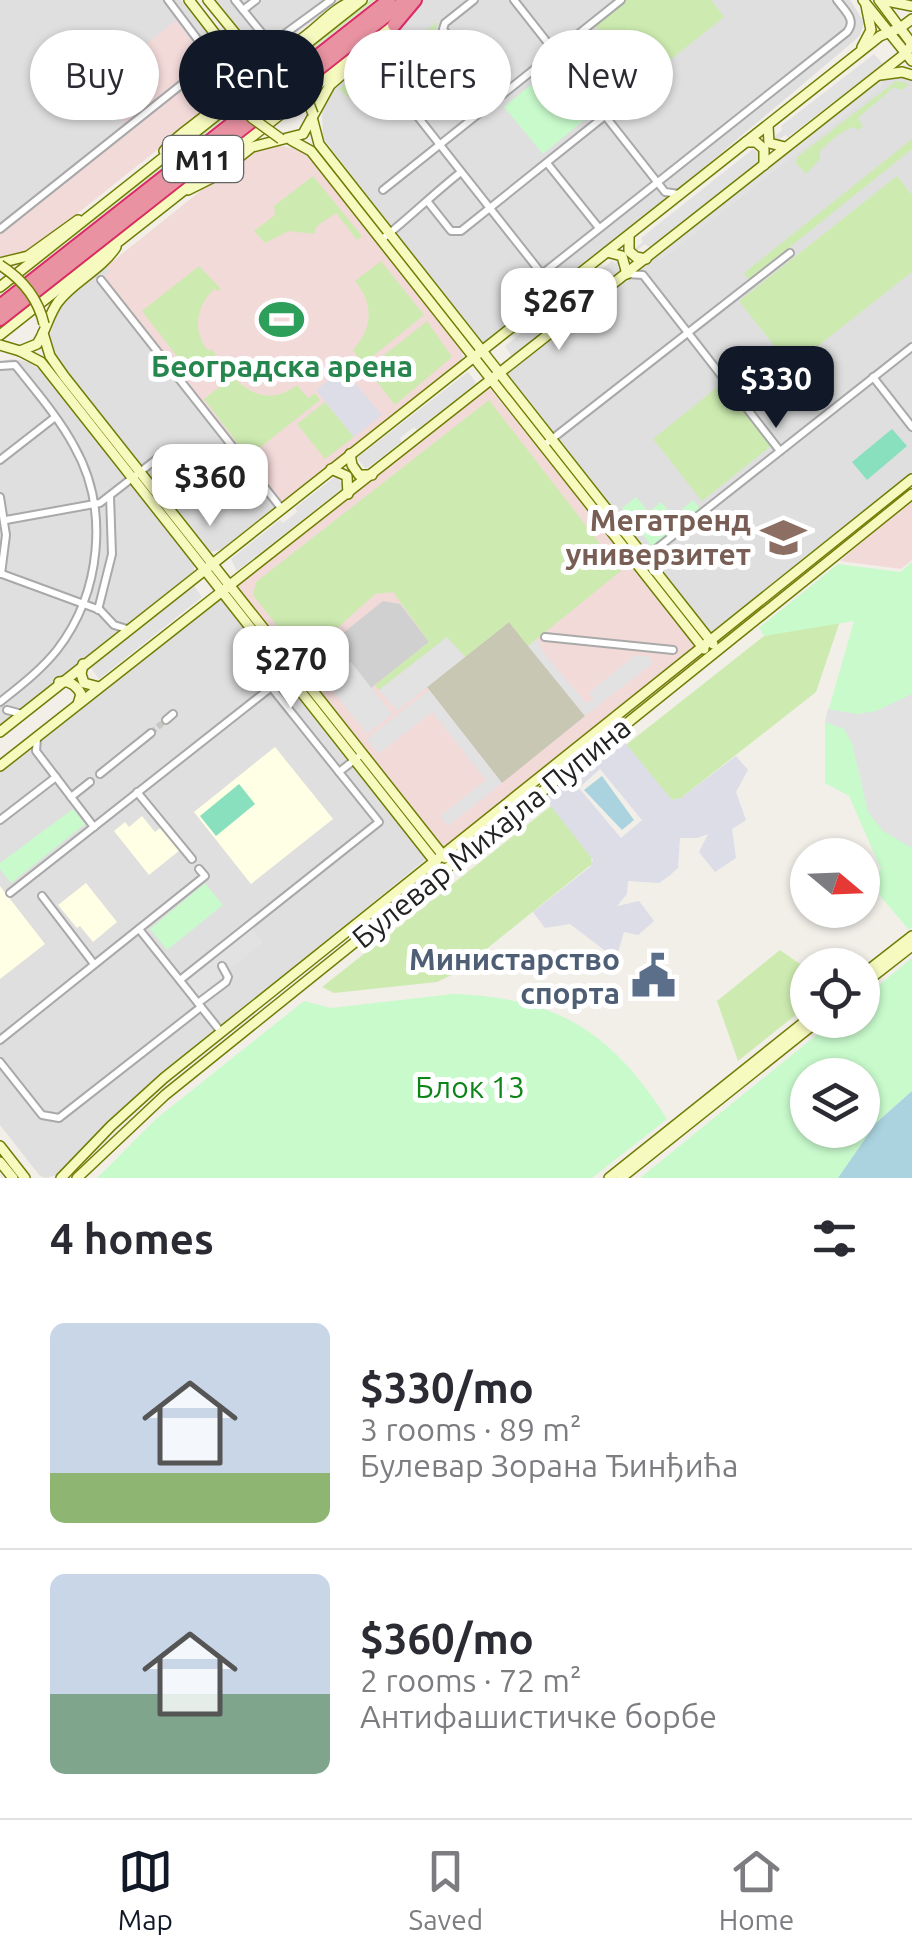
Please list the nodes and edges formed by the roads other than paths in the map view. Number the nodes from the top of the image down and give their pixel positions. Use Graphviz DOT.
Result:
graph roads {
  1 [pos="168,0"];
  2 [pos="208,0"];
  3 [pos="236,0"];
  4 [pos="256,0"];
  5 [pos="331,0"];
  6 [pos="359,0"];
  7 [pos="389,0"];
  8 [pos="406,0"];
  9 [pos="416,0"];
  10 [pos="474,0"];
  11 [pos="514,0"];
  12 [pos="621,0"];
  13 [pos="837,0"];
  14 [pos="880,0"];
  15 [pos="191,1"];
  16 [pos="864,1"];
  17 [pos="912,6"];
  18 [pos="243,10"];
  19 [pos="178,13"];
  20 [pos="912,19"];
  21 [pos="394,24"];
  22 [pos="900,28"];
  23 [pos="213,30"];
  24 [pos="232,30"];
  25 [pos="312,30"];
  26 [pos="443,30"];
  27 [pos="538,30"];
  28 [pos="584,30"];
  29 [pos="890,33"];
  30 [pos="911,50"];
  31 [pos="857,54"];
  32 [pos="531,72"];
  33 [pos="912,75"];
  34 [pos="878,76"];
  35 [pos="511,88"];
  36 [pos="324,97"];
  37 [pos="199,120"];
  38 [pos="255,120"];
  39 [pos="312,120"];
  40 [pos="313,120"];
  41 [pos="421,120"];
  42 [pos="471,120"];
  43 [pos="600,120"];
  44 [pos="610,120"];
  45 [pos="769,124"];
  46 [pos="286,139"];
  47 [pos="746,142"];
  48 [pos="440,144"];
  49 [pos="787,147"];
  50 [pos="315,148"];
  51 [pos="548,163"];
  52 [pos="154,164"];
  53 [pos="764,165"];
  54 [pos="461,172"];
  55 [pos="657,182"];
  56 [pos="382,190"];
  57 [pos="180,192"];
  58 [pos="665,192"];
  59 [pos="681,193"];
  60 [pos="428,202"];
  61 [pos="490,208"];
  62 [pos="661,209"];
  63 [pos="94,212"];
  64 [pos="0,228"];
  65 [pos="599,228"];
  66 [pos="630,234"];
  67 [pos="385,237"];
  68 [pos="120,240"];
  69 [pos="607,252"];
  70 [pos="790,253"];
  71 [pos="646,259"];
  72 [pos="0,264"];
  73 [pos="542,274"];
  74 [pos="627,274"];
  75 [pos="643,275"];
  76 [pos="102,280"];
  77 [pos="549,283"];
  78 [pos="564,285"];
  79 [pos="0,286"];
  80 [pos="548,298"];
  81 [pos="0,306"];
  82 [pos="0,319"];
  83 [pos="44,329"];
  84 [pos="688,333"];
  85 [pos="0,335"];
  86 [pos="0,345"];
  87 [pos="912,347"];
  88 [pos="10,352"];
  89 [pos="478,354"];
  90 [pos="46,359"];
  91 [pos="0,366"];
  92 [pos="496,378"];
  93 [pos="873,378"];
  94 [pos="54,418"];
  95 [pos="912,427"];
  96 [pos="547,443"];
  97 [pos="235,449"];
  98 [pos="780,451"];
  99 [pos="350,454"];
  100 [pos="0,460"];
  101 [pos="330,469"];
  102 [pos="136,474"];
  103 [pos="372,475"];
  104 [pos="912,479"];
  105 [pos="348,494"];
  106 [pos="912,494"];
  107 [pos="110,496"];
  108 [pos="0,497"];
  109 [pos="94,505"];
  110 [pos="282,508"];
  111 [pos="6,520"];
  112 [pos="641,561"];
  113 [pos="207,566"];
  114 [pos="1,576"];
  115 [pos="226,588"];
  116 [pos="82,604"];
  117 [pos="98,610"];
  118 [pos="688,621"];
  119 [pos="114,625"];
  120 [pos="728,626"];
  121 [pos="127,628"];
  122 [pos="545,637"];
  123 [pos="113,640"];
  124 [pos="706,644"];
  125 [pos="673,650"];
  126 [pos="714,653"];
  127 [pos="683,663"];
  128 [pos="83,664"];
  129 [pos="291,671"];
  130 [pos="59,682"];
  131 [pos="100,687"];
  132 [pos="271,687"];
  133 [pos="0,701"];
  134 [pos="76,706"];
  135 [pos="7,710"];
  136 [pos="22,714"];
  137 [pos="173,714"];
  138 [pos="166,720"];
  139 [pos="4,729"];
  140 [pos="151,733"];
  141 [pos="38,737"];
  142 [pos="23,748"];
  143 [pos="36,751"];
  144 [pos="570,754"];
  145 [pos="358,757"];
  146 [pos="577,763"];
  147 [pos="0,766"];
  148 [pos="339,772"];
  149 [pos="56,777"];
  150 [pos="138,792"];
  151 [pos="71,797"];
  152 [pos="0,820"];
  153 [pos="94,827"];
  154 [pos="192,860"];
  155 [pos="442,863"];
  156 [pos="199,869"];
  157 [pos="29,879"];
  158 [pos="35,886"];
  159 [pos="10,893"];
  160 [pos="42,896"];
  161 [pos="139,929"];
  162 [pos="912,936"];
  163 [pos="912,946"];
  164 [pos="880,961"];
  165 [pos="94,964"];
  166 [pos="222,966"];
  167 [pos="298,970"];
  168 [pos="880,971"];
  169 [pos="180,980"];
  170 [pos="306,980"];
  171 [pos="200,1005"];
  172 [pos="221,1032"];
  173 [pos="790,1033"];
  174 [pos="797,1038"];
  175 [pos="0,1040"];
  176 [pos="0,1062"];
  177 [pos="0,1146"];
  178 [pos="0,1162"];
  179 [pos="13,1178"];
  180 [pos="25,1178"];
  181 [pos="62,1178"];
  182 [pos="77,1178"];
  183 [pos="609,1178"];
  184 [pos="622,1178"];
  1 -- 19 [label="street"];
  2 -- 24 [label="street"];
  3 -- 18 [label="street"];
  4 -- 18 [label="street"];
  5 -- 18 [label="street"];
  6 -- 25 [label="street"];
  6 -- 52 [label="street"];
  7 -- 81 [label="highway, M11"];
  8 -- 82 [label="highway, M11"];
  9 -- 21 [label="highway"];
  10 -- 26 [label="street"];
  11 -- 27 [label="street"];
  12 -- 28 [label="street"];
  13 -- 55 [label="street"];
  14 -- 17 [label="street"];
  14 -- 22 [label="street"];
  15 -- 19 [label="street"];
  15 -- 23 [label="street"];
  16 -- 29 [label="street"];
  16 -- 31 [label="street"];
  19 -- 64 [label="street"];
  20 -- 22 [label="street"];
  21 -- 36 [label="street"];
  21 -- 57 [label="street"];
  22 -- 29 [label="street"];
  22 -- 30 [label="street"];
  29 -- 30 [label="street"];
  29 -- 31 [label="street"];
  30 -- 34 [label="street"];
  31 -- 45 [label="street"];
  32 -- 35 [label="street"];
  33 -- 34 [label="street"];
  34 -- 49 [label="street"];
  37 -- 52 [label="street"];
  38 -- 46 [label="street, bridge"];
  39 -- 46 [label="street"];
  40 -- 50 [label="street"];
  41 -- 48 [label="street"];
  42 -- 48 [label="street"];
  43 -- 51 [label="street"];
  44 -- 55 [label="street"];
  45 -- 47 [label="street"];
  45 -- 49 [label="street"];
  46 -- 50 [label="street"];
  46 -- 57 [label="street"];
  47 -- 53 [label="street"];
  47 -- 59 [label="street"];
  48 -- 54 [label="street"];
  48 -- 56 [label="street"];
  49 -- 53 [label="street"];
  50 -- 67 [label="street"];
  51 -- 61 [label="street"];
  51 -- 65 [label="street"];
  52 -- 63 [label="street"];
  53 -- 71 [label="street"];
  54 -- 60 [label="street"];
  54 -- 61 [label="street"];
  55 -- 58 [label="street"];
  55 -- 65 [label="street"];
  57 -- 68 [label="street"];
  58 -- 59 [label="street"];
  58 -- 62 [label="street"];
  59 -- 62 [label="street"];
  60 -- 61 [label="street"];
  60 -- 67 [label="street"];
  61 -- 73 [label="street"];
  62 -- 66 [label="street"];
  63 -- 72 [label="street"];
  63 -- 79 [label="street"];
  65 -- 73 [label="street"];
  66 -- 69 [label="street"];
  66 -- 71 [label="street"];
  67 -- 89 [label="street"];
  68 -- 83 [label="street"];
  68 -- 85 [label="street"];
  69 -- 74 [label="street"];
  69 -- 78 [label="street"];
  70 -- 84 [label="street"];
  71 -- 74 [label="street"];
  71 -- 75 [label="street"];
  72 -- 83 [label="street, bridge"];
  73 -- 77 [label="street"];
  74 -- 75 [label="street"];
  74 -- 92 [label="street"];
  75 -- 84 [label="street"];
  76 -- 97 [label="street"];
  77 -- 78 [label="street"];
  77 -- 80 [label="street"];
  78 -- 80 [label="street"];
  80 -- 89 [label="street"];
  83 -- 88 [label="street"];
  83 -- 90 [label="street"];
  84 -- 96 [label="street"];
  84 -- 98 [label="street"];
  86 -- 88 [label="street"];
  87 -- 93 [label="street"];
  88 -- 90 [label="street"];
  89 -- 92 [label="street"];
  89 -- 99 [label="street"];
  90 -- 102 [label="street"];
  91 -- 94 [label="street"];
  92 -- 96 [label="street"];
  92 -- 103 [label="street"];
  93 -- 95 [label="street"];
  93 -- 98 [label="street"];
  94 -- 100 [label="street"];
  94 -- 109 [label="street"];
  96 -- 112 [label="street"];
  97 -- 102 [label="street"];
  97 -- 110 [label="street"];
  98 -- 112 [label="street"];
  99 -- 101 [label="street"];
  99 -- 103 [label="street"];
  101 -- 105 [label="street"];
  101 -- 110 [label="street"];
  102 -- 107 [label="street"];
  102 -- 113 [label="street"];
  103 -- 105 [label="street"];
  104 -- 120 [label="street, Булевар Михајла Пупина"];
  105 -- 115 [label="street"];
  106 -- 126 [label="street, Булевар Михајла Пупина"];
  107 -- 109 [label="street"];
  107 -- 117 [label="street"];
  108 -- 111 [label="street"];
  109 -- 111 [label="street"];
  109 -- 116 [label="street"];
  110 -- 113 [label="street"];
  111 -- 114 [label="street"];
  112 -- 118 [label="street"];
  113 -- 115 [label="street"];
  113 -- 121 [label="street"];
  114 -- 116 [label="street"];
  115 -- 129 [label="street"];
  115 -- 131 [label="street"];
  116 -- 117 [label="street"];
  116 -- 133 [label="street"];
  117 -- 119 [label="street"];
  118 -- 120 [label="street"];
  118 -- 124 [label="street"];
  118 -- 127 [label="street"];
  119 -- 121 [label="street"];
  119 -- 123 [label="street"];
  120 -- 124 [label="street, Булевар Михајла Пупина"];
  121 -- 123 [label="street"];
  122 -- 125 [label="street"];
  123 -- 128 [label="street"];
  124 -- 126 [label="street"];
  124 -- 127 [label="street, Булевар Михајла Пупина"];
  126 -- 146 [label="street, Булевар Михајла Пупина"];
  127 -- 144 [label="street, Булевар Михајла Пупина"];
  128 -- 130 [label="street"];
  128 -- 131 [label="street"];
  129 -- 132 [label="street"];
  129 -- 145 [label="street"];
  130 -- 134 [label="street"];
  130 -- 136 [label="street"];
  131 -- 134 [label="street"];
  132 -- 148 [label="street"];
  132 -- 150 [label="street"];
  133 -- 135 [label="street"];
  134 -- 141 [label="street"];
  135 -- 136 [label="street"];
  135 -- 139 [label="street"];
  136 -- 139 [label="street"];
  137 -- 138 [label="street"];
  140 -- 151 [label="street"];
  141 -- 142 [label="street"];
  141 -- 143 [label="street"];
  142 -- 143 [label="street"];
  142 -- 147 [label="street"];
  143 -- 149 [label="street"];
  144 -- 146 [label="street"];
  144 -- 155 [label="street, Булевар Михајла Пупина"];
  145 -- 148 [label="street"];
  145 -- 155 [label="street"];
  146 -- 155 [label="street, Булевар Михајла Пупина"];
  148 -- 169 [label="street"];
  149 -- 151 [label="street"];
  149 -- 152 [label="street"];
  150 -- 153 [label="street"];
  150 -- 154 [label="street"];
  151 -- 153 [label="street"];
  153 -- 157 [label="street"];
  155 -- 167 [label="street, Булевар Михајла Пупина"];
  155 -- 170 [label="street, Булевар Михајла Пупина"];
  156 -- 161 [label="street"];
  157 -- 158 [label="street"];
  157 -- 159 [label="street"];
  160 -- 165 [label="street"];
  161 -- 165 [label="street"];
  161 -- 169 [label="street"];
  162 -- 164 [label="street"];
  163 -- 168 [label="street"];
  165 -- 175 [label="street"];
  166 -- 171 [label="street"];
  167 -- 170 [label="street"];
  167 -- 172 [label="street, Булевар Михајла Пупина"];
  169 -- 171 [label="street"];
  170 -- 182 [label="street, Булевар Михајла Пупина"];
  171 -- 172 [label="street"];
  171 -- 176 [label="street"];
  172 -- 181 [label="street, Булевар Михајла Пупина"];
  173 -- 183 [label="street"];
  174 -- 184 [label="street"];
  177 -- 180 [label="street"];
  178 -- 179 [label="street"];
}
